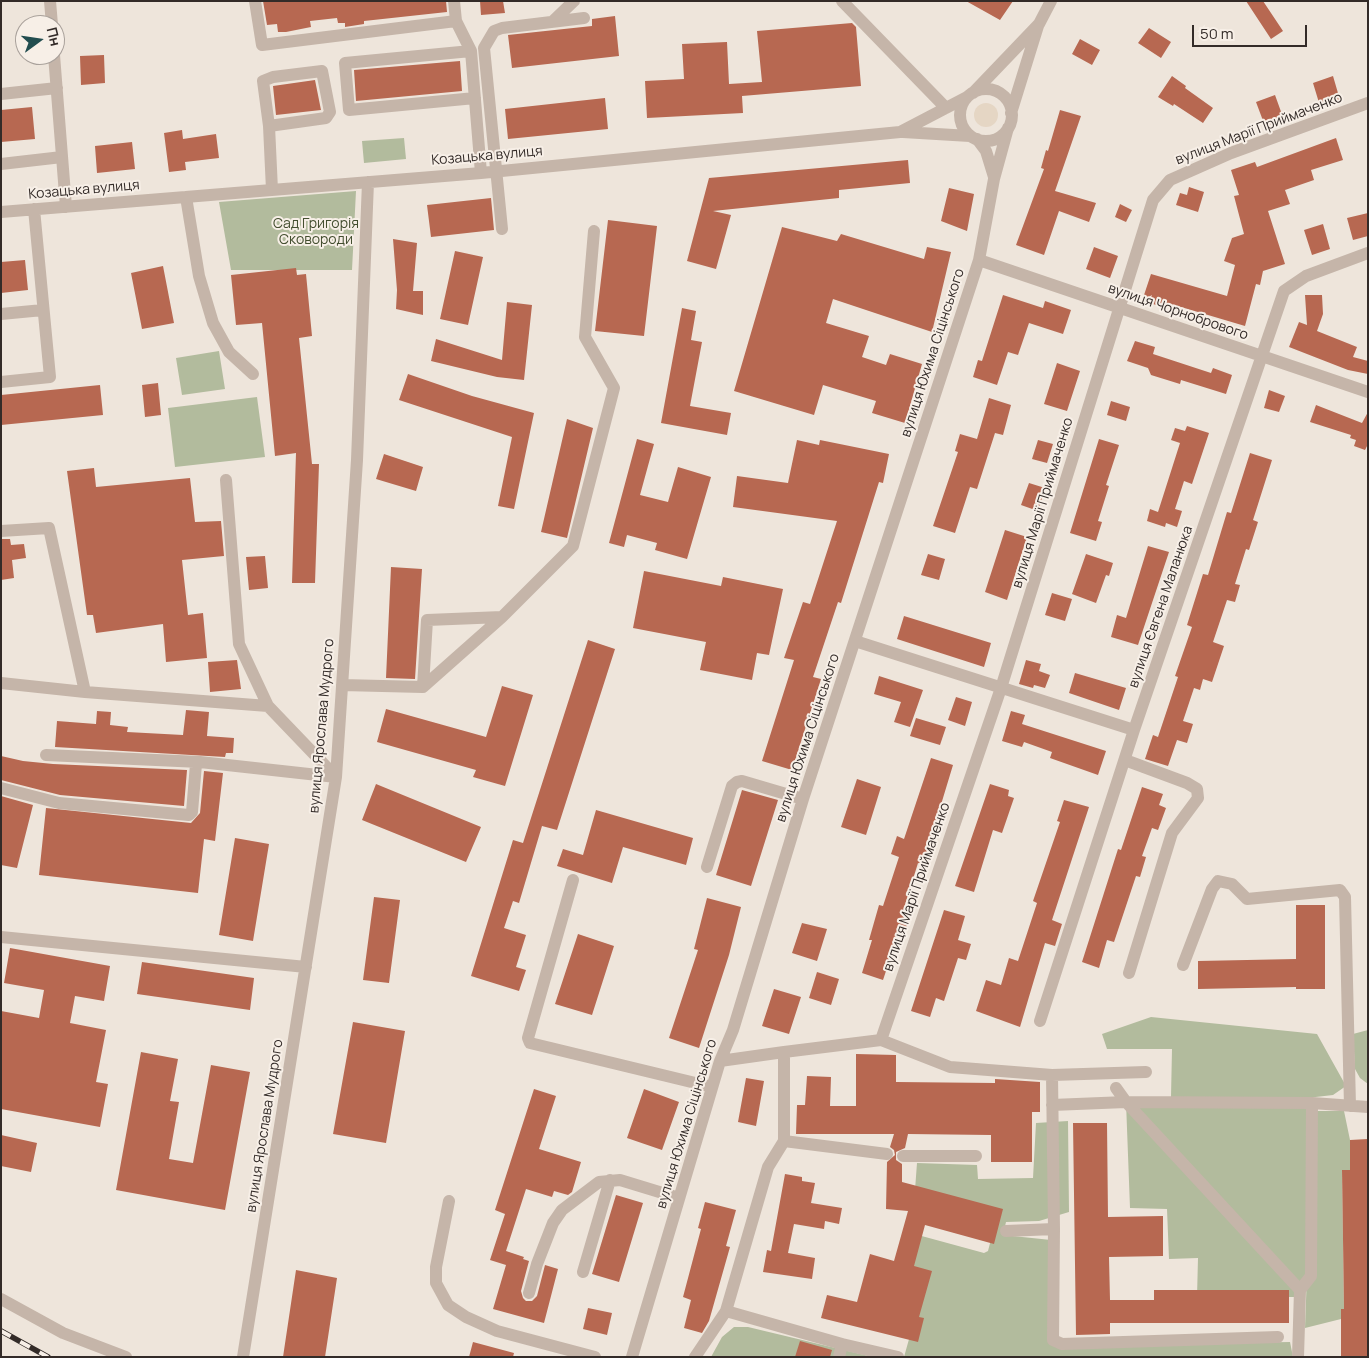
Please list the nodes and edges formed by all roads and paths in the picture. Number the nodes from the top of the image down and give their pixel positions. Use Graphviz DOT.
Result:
graph roads {
  1 [pos="50,1"];
  2 [pos="255,1"];
  3 [pos="454,1"];
  4 [pos="574,1"];
  5 [pos="842,1"];
  6 [pos="1051,1"];
  7 [pos="51,15"];
  8 [pos="584,18"];
  9 [pos="456,21"];
  10 [pos="552,22"];
  11 [pos="1039,24"];
  12 [pos="471,51"];
  13 [pos="55,65"];
  14 [pos="57,88"];
  15 [pos="1,94"];
  16 [pos="970,95"];
  17 [pos="475,98"];
  18 [pos="1368,103"];
  19 [pos="946,108"];
  20 [pos="1011,113"];
  21 [pos="269,126"];
  22 [pos="1008,128"];
  23 [pos="900,132"];
  24 [pos="974,138"];
  25 [pos="62,157"];
  26 [pos="1,164"];
  27 [pos="498,171"];
  28 [pos="481,173"];
  29 [pos="994,179"];
  30 [pos="368,182"];
  31 [pos="272,190"];
  32 [pos="186,197"];
  33 [pos="66,206"];
  34 [pos="34,210"];
  35 [pos="1,212"];
  36 [pos="502,229"];
  37 [pos="594,231"];
  38 [pos="1368,253"];
  39 [pos="980,260"];
  40 [pos="1120,308"];
  41 [pos="44,310"];
  42 [pos="1,314"];
  43 [pos="1263,357"];
  44 [pos="253,374"];
  45 [pos="1,382"];
  46 [pos="1368,392"];
  47 [pos="226,480"];
  48 [pos="1,530"];
  49 [pos="502,617"];
  50 [pos="855,641"];
  51 [pos="1,682"];
  52 [pos="342,685"];
  53 [pos="423,687"];
  54 [pos="1001,688"];
  55 [pos="85,692"];
  56 [pos="268,706"];
  57 [pos="1134,730"];
  58 [pos="46,755"];
  59 [pos="1124,760"];
  60 [pos="200,762"];
  61 [pos="336,777"];
  62 [pos="1,788"];
  63 [pos="804,799"];
  64 [pos="707,867"];
  65 [pos="573,880"];
  66 [pos="1,938"];
  67 [pos="1183,965"];
  68 [pos="306,967"];
  69 [pos="1129,973"];
  70 [pos="1040,1022"];
  71 [pos="881,1040"];
  72 [pos="784,1052"];
  73 [pos="720,1061"];
  74 [pos="1146,1072"];
  75 [pos="1052,1075"];
  76 [pos="712,1087"];
  77 [pos="1116,1088"];
  78 [pos="1126,1102"];
  79 [pos="1312,1104"];
  80 [pos="1052,1105"];
  81 [pos="1350,1106"];
  82 [pos="1368,1107"];
  83 [pos="784,1141"];
  84 [pos="888,1154"];
  85 [pos="903,1156"];
  86 [pos="976,1156"];
  87 [pos="610,1180"];
  88 [pos="679,1198"];
  89 [pos="449,1201"];
  90 [pos="1054,1229"];
  91 [pos="1006,1231"];
  92 [pos="583,1272"];
  93 [pos="1300,1290"];
  94 [pos="529,1293"];
  95 [pos="1,1299"];
  96 [pos="726,1311"];
  97 [pos="1278,1337"];
  98 [pos="842,1344"];
  99 [pos="126,1357"];
  100 [pos="243,1357"];
  101 [pos="595,1357"];
  102 [pos="632,1357"];
  103 [pos="695,1357"];
  104 [pos="839,1357"];
  105 [pos="898,1357"];
  106 [pos="1298,1357"];
  1 -- 7 [label="street"];
  2 -- 9 [label="street"];
  3 -- 9 [label="street"];
  4 -- 10 [label="street"];
  5 -- 19 [label="street"];
  6 -- 11 [label="street, Козацька вулиця"];
  8 -- 10 [label="street"];
  9 -- 12 [label="street"];
  10 -- 27 [label="street"];
  11 -- 16 [label="street, Козацька вулиця"];
  11 -- 20 [label="street"];
  12 -- 17 [label="street"];
  12 -- 17 [label="street"];
  13 -- 14 [label="street"];
  14 -- 15 [label="street"];
  14 -- 25 [label="street"];
  16 -- 19 [label="street, Козацька вулиця"];
  16 -- 20 [label="street"];
  16 -- 24 [label="street"];
  17 -- 28 [label="street"];
  18 -- 40 [label="street, вулиця Марії Приймаченко"];
  19 -- 23 [label="street, Козацька вулиця"];
  20 -- 22 [label="street"];
  21 -- 21 [label="street"];
  21 -- 31 [label="street"];
  22 -- 24 [label="street"];
  22 -- 29 [label="street, вулиця Юхима Сіцінського"];
  23 -- 24 [label="street"];
  23 -- 27 [label="street, Козацька вулиця"];
  24 -- 29 [label="street"];
  25 -- 26 [label="street"];
  25 -- 33 [label="street"];
  27 -- 28 [label="street, Козацька вулиця"];
  27 -- 36 [label="street"];
  28 -- 30 [label="street, Козацька вулиця"];
  29 -- 39 [label="street, вулиця Юхима Сіцінського"];
  30 -- 31 [label="street, Козацька вулиця"];
  30 -- 52 [label="street, вулиця Ярослава Мудрого"];
  31 -- 32 [label="street, Козацька вулиця"];
  32 -- 33 [label="street, Козацька вулиця"];
  32 -- 44 [label="street"];
  33 -- 34 [label="street, Козацька вулиця"];
  34 -- 35 [label="street, Козацька вулиця"];
  34 -- 41 [label="street"];
  37 -- 49 [label="street"];
  38 -- 43 [label="street, вулиця Євгена Маланюка"];
  39 -- 40 [label="street, вулиця Чорнобрового"];
  39 -- 50 [label="street, вулиця Юхима Сіцінського"];
  40 -- 43 [label="street, вулиця Чорнобрового"];
  40 -- 54 [label="street, вулиця Марії Приймаченко"];
  41 -- 42 [label="street"];
  41 -- 45 [label="street"];
  43 -- 46 [label="street, вулиця Чорнобрового"];
  43 -- 57 [label="street, вулиця Євгена Маланюка"];
  47 -- 56 [label="street"];
  48 -- 55 [label="street"];
  49 -- 53 [label="street"];
  49 -- 53 [label="street"];
  50 -- 54 [label="street"];
  50 -- 63 [label="street, вулиця Юхима Сіцінського"];
  51 -- 55 [label="street"];
  52 -- 53 [label="street"];
  52 -- 61 [label="street, вулиця Ярослава Мудрого"];
  54 -- 57 [label="street"];
  54 -- 71 [label="street, вулиця Марії Приймаченко"];
  55 -- 56 [label="street"];
  56 -- 61 [label="street"];
  57 -- 59 [label="street, вулиця Євгена Маланюка"];
  58 -- 60 [label="street"];
  59 -- 69 [label="street"];
  59 -- 70 [label="street, вулиця Євгена Маланюка"];
  60 -- 61 [label="street"];
  60 -- 62 [label="street"];
  61 -- 68 [label="street, вулиця Ярослава Мудрого"];
  63 -- 64 [label="street"];
  63 -- 73 [label="street, вулиця Юхима Сіцінського"];
  65 -- 76 [label="street"];
  66 -- 68 [label="street"];
  67 -- 81 [label="street"];
  68 -- 100 [label="street, вулиця Ярослава Мудрого"];
  71 -- 72 [label="street"];
  71 -- 75 [label="street"];
  72 -- 73 [label="street"];
  72 -- 83 [label="street"];
  73 -- 76 [label="street, вулиця Юхима Сіцінського"];
  74 -- 75 [label="street"];
  75 -- 80 [label="street"];
  76 -- 88 [label="street, вулиця Юхима Сіцінського"];
  77 -- 78 [label="street"];
  78 -- 79 [label="street"];
  78 -- 80 [label="street"];
  78 -- 93 [label="street"];
  79 -- 81 [label="street"];
  79 -- 93 [label="street"];
  80 -- 90 [label="street"];
  81 -- 82 [label="street"];
  83 -- 84 [label="street"];
  83 -- 96 [label="street"];
  85 -- 86 [label="street"];
  87 -- 88 [label="street"];
  87 -- 92 [label="street"];
  87 -- 94 [label="street"];
  88 -- 102 [label="street, вулиця Юхима Сіцінського"];
  89 -- 101 [label="street"];
  90 -- 91 [label="street"];
  90 -- 97 [label="street"];
  93 -- 106 [label="street"];
  95 -- 99 [label="street"];
  96 -- 98 [label="street"];
  96 -- 103 [label="street"];
  98 -- 104 [label="street"];
  98 -- 105 [label="street"];
}
